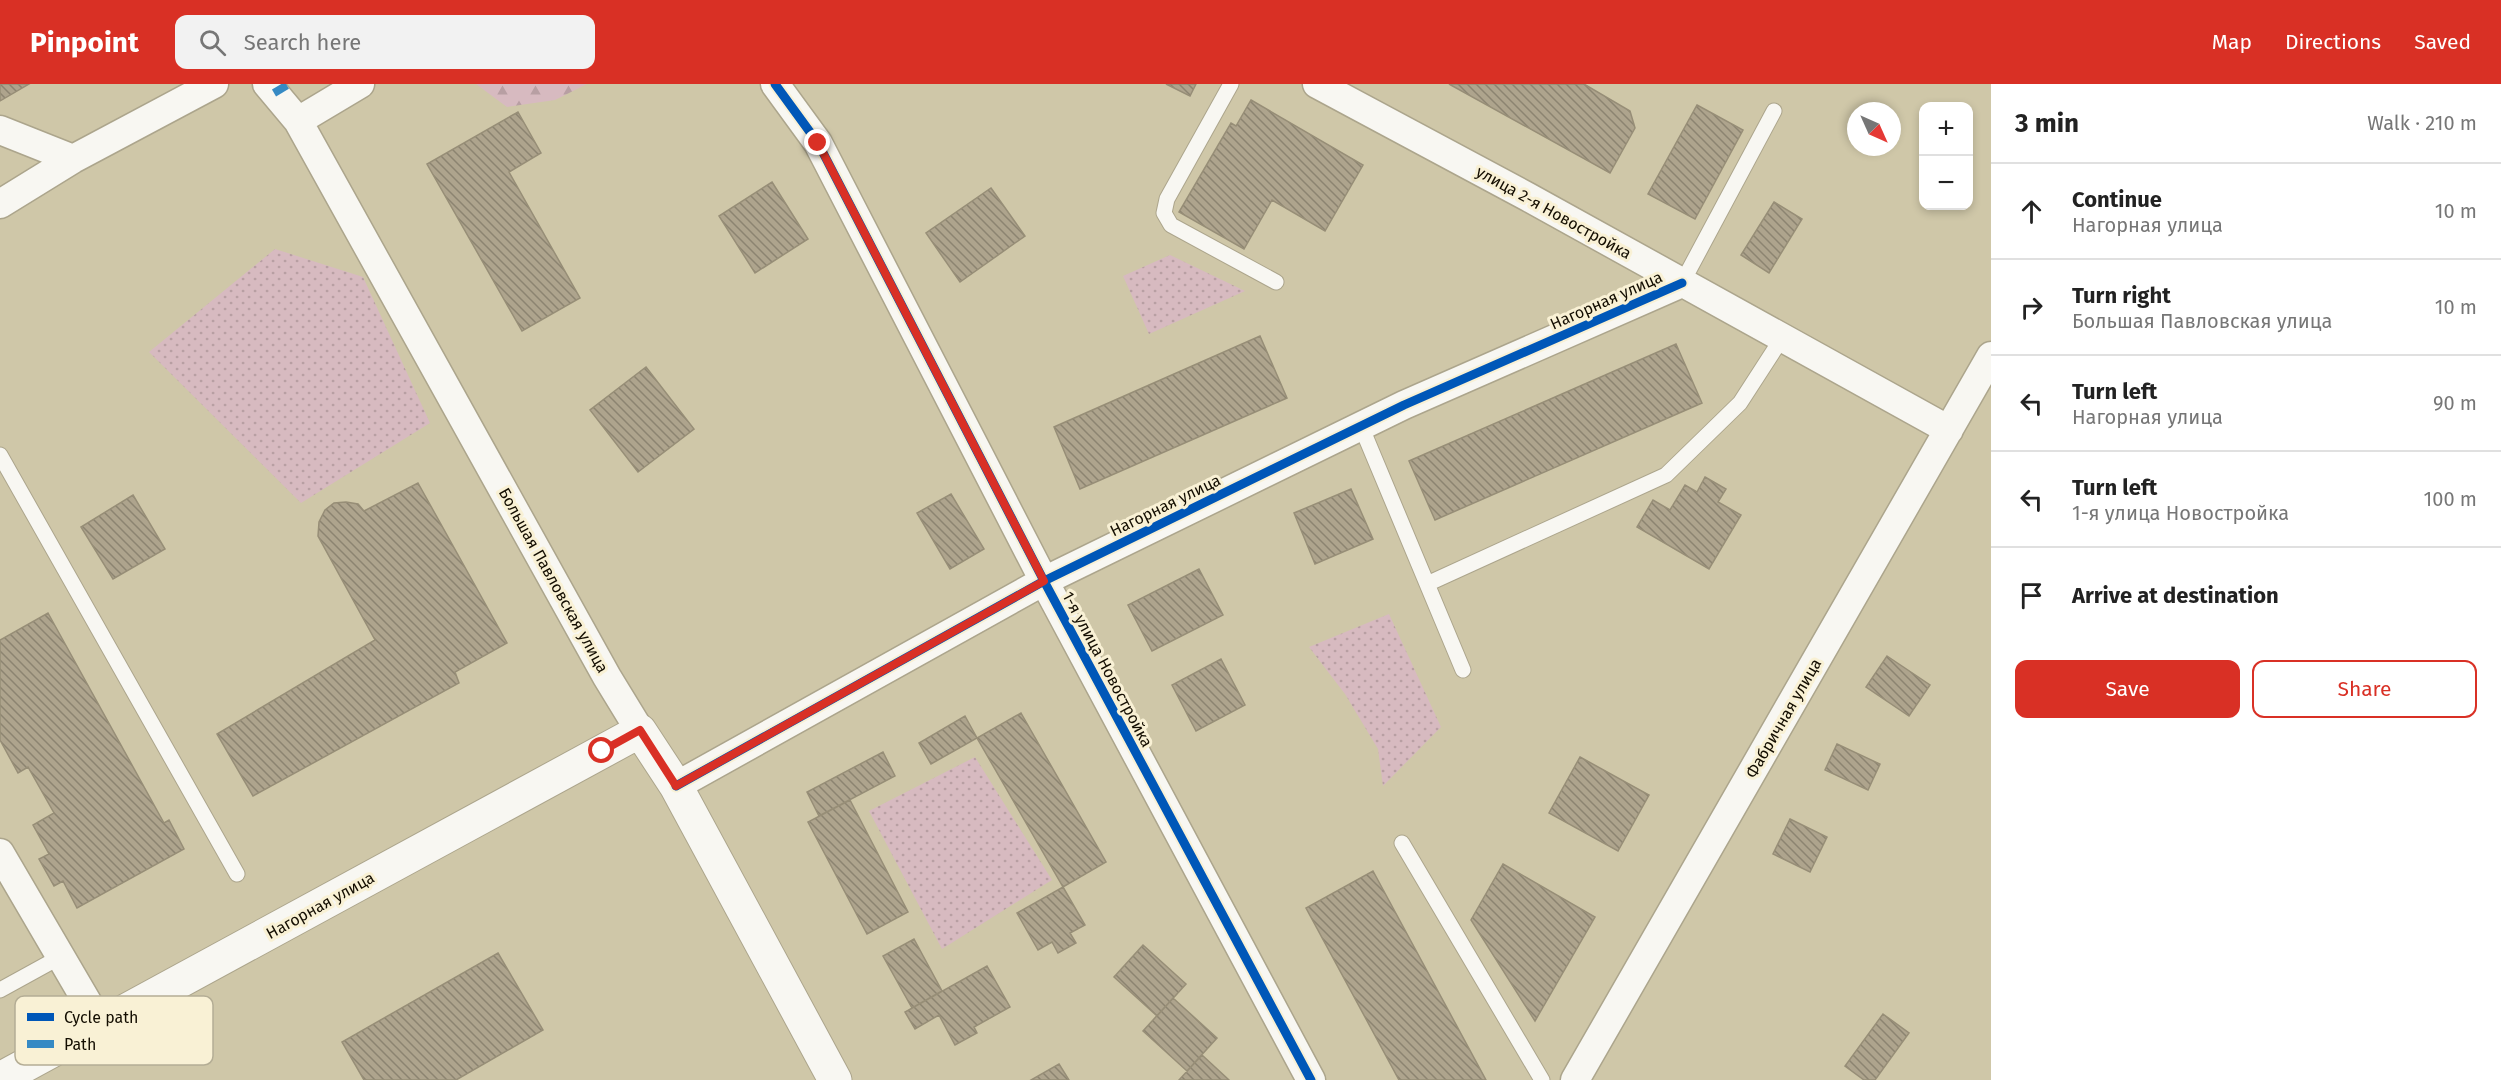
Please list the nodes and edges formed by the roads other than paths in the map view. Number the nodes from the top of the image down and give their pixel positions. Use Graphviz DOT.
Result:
graph roads {
  1 [pos="214,84"];
  2 [pos="267,84"];
  3 [pos="360,84"];
  4 [pos="775,84"];
  5 [pos="1231,84"];
  6 [pos="1317,84"];
  7 [pos="1774,111"];
  8 [pos="298,122"];
  9 [pos="0,130"];
  10 [pos="73,159"];
  11 [pos="0,204"];
  12 [pos="1276,282"];
  13 [pos="1683,283"];
  14 [pos="1782,338"];
  15 [pos="1991,356"];
  16 [pos="1361,426"];
  17 [pos="1948,430"];
  18 [pos="0,455"];
  19 [pos="1044,581"];
  20 [pos="1427,584"];
  21 [pos="1463,670"];
  22 [pos="640,730"];
  23 [pos="676,786"];
  24 [pos="1402,843"];
  25 [pos="0,853"];
  26 [pos="237,874"];
  27 [pos="60,957"];
  28 [pos="0,990"];
  29 [pos="83,996"];
  30 [pos="151,996"];
  31 [pos="25,1065"];
  32 [pos="0,1079"];
  33 [pos="835,1080"];
  34 [pos="1311,1080"];
  35 [pos="1542,1080"];
  36 [pos="1575,1080"];
  1 -- 10 [label="street"];
  2 -- 8 [label="street, Большая Павловская улица"];
  3 -- 8 [label="street"];
  4 -- 19 [label="street, 1-я улица Новостройка"];
  5 -- 12 [label="lane"];
  6 -- 13 [label="street, улица 2-я Новостройка"];
  7 -- 13 [label="lane"];
  8 -- 22 [label="street, Большая Павловская улица"];
  9 -- 10 [label="street"];
  10 -- 11 [label="street"];
  13 -- 14 [label="street, улица 2-я Новостройка"];
  13 -- 16 [label="street, Нагорная улица"];
  14 -- 17 [label="street, улица 2-я Новостройка"];
  14 -- 20 [label="lane"];
  15 -- 17 [label="street, Фабричная улица"];
  16 -- 19 [label="street, Нагорная улица"];
  16 -- 20 [label="lane"];
  17 -- 36 [label="street, Фабричная улица"];
  18 -- 26 [label="lane"];
  19 -- 23 [label="street, Нагорная улица"];
  19 -- 34 [label="street, 1-я улица Новостройка"];
  20 -- 21 [label="lane"];
  22 -- 23 [label="main road, Большая Павловская улица"];
  22 -- 30 [label="main road, Нагорная улица"];
  23 -- 33 [label="main road, Большая Павловская улица"];
  24 -- 35 [label="lane"];
  25 -- 27 [label="street"];
  27 -- 28 [label="lane"];
  27 -- 29 [label="street"];
  31 -- 32 [label="main road, Нагорная улица"];
}
